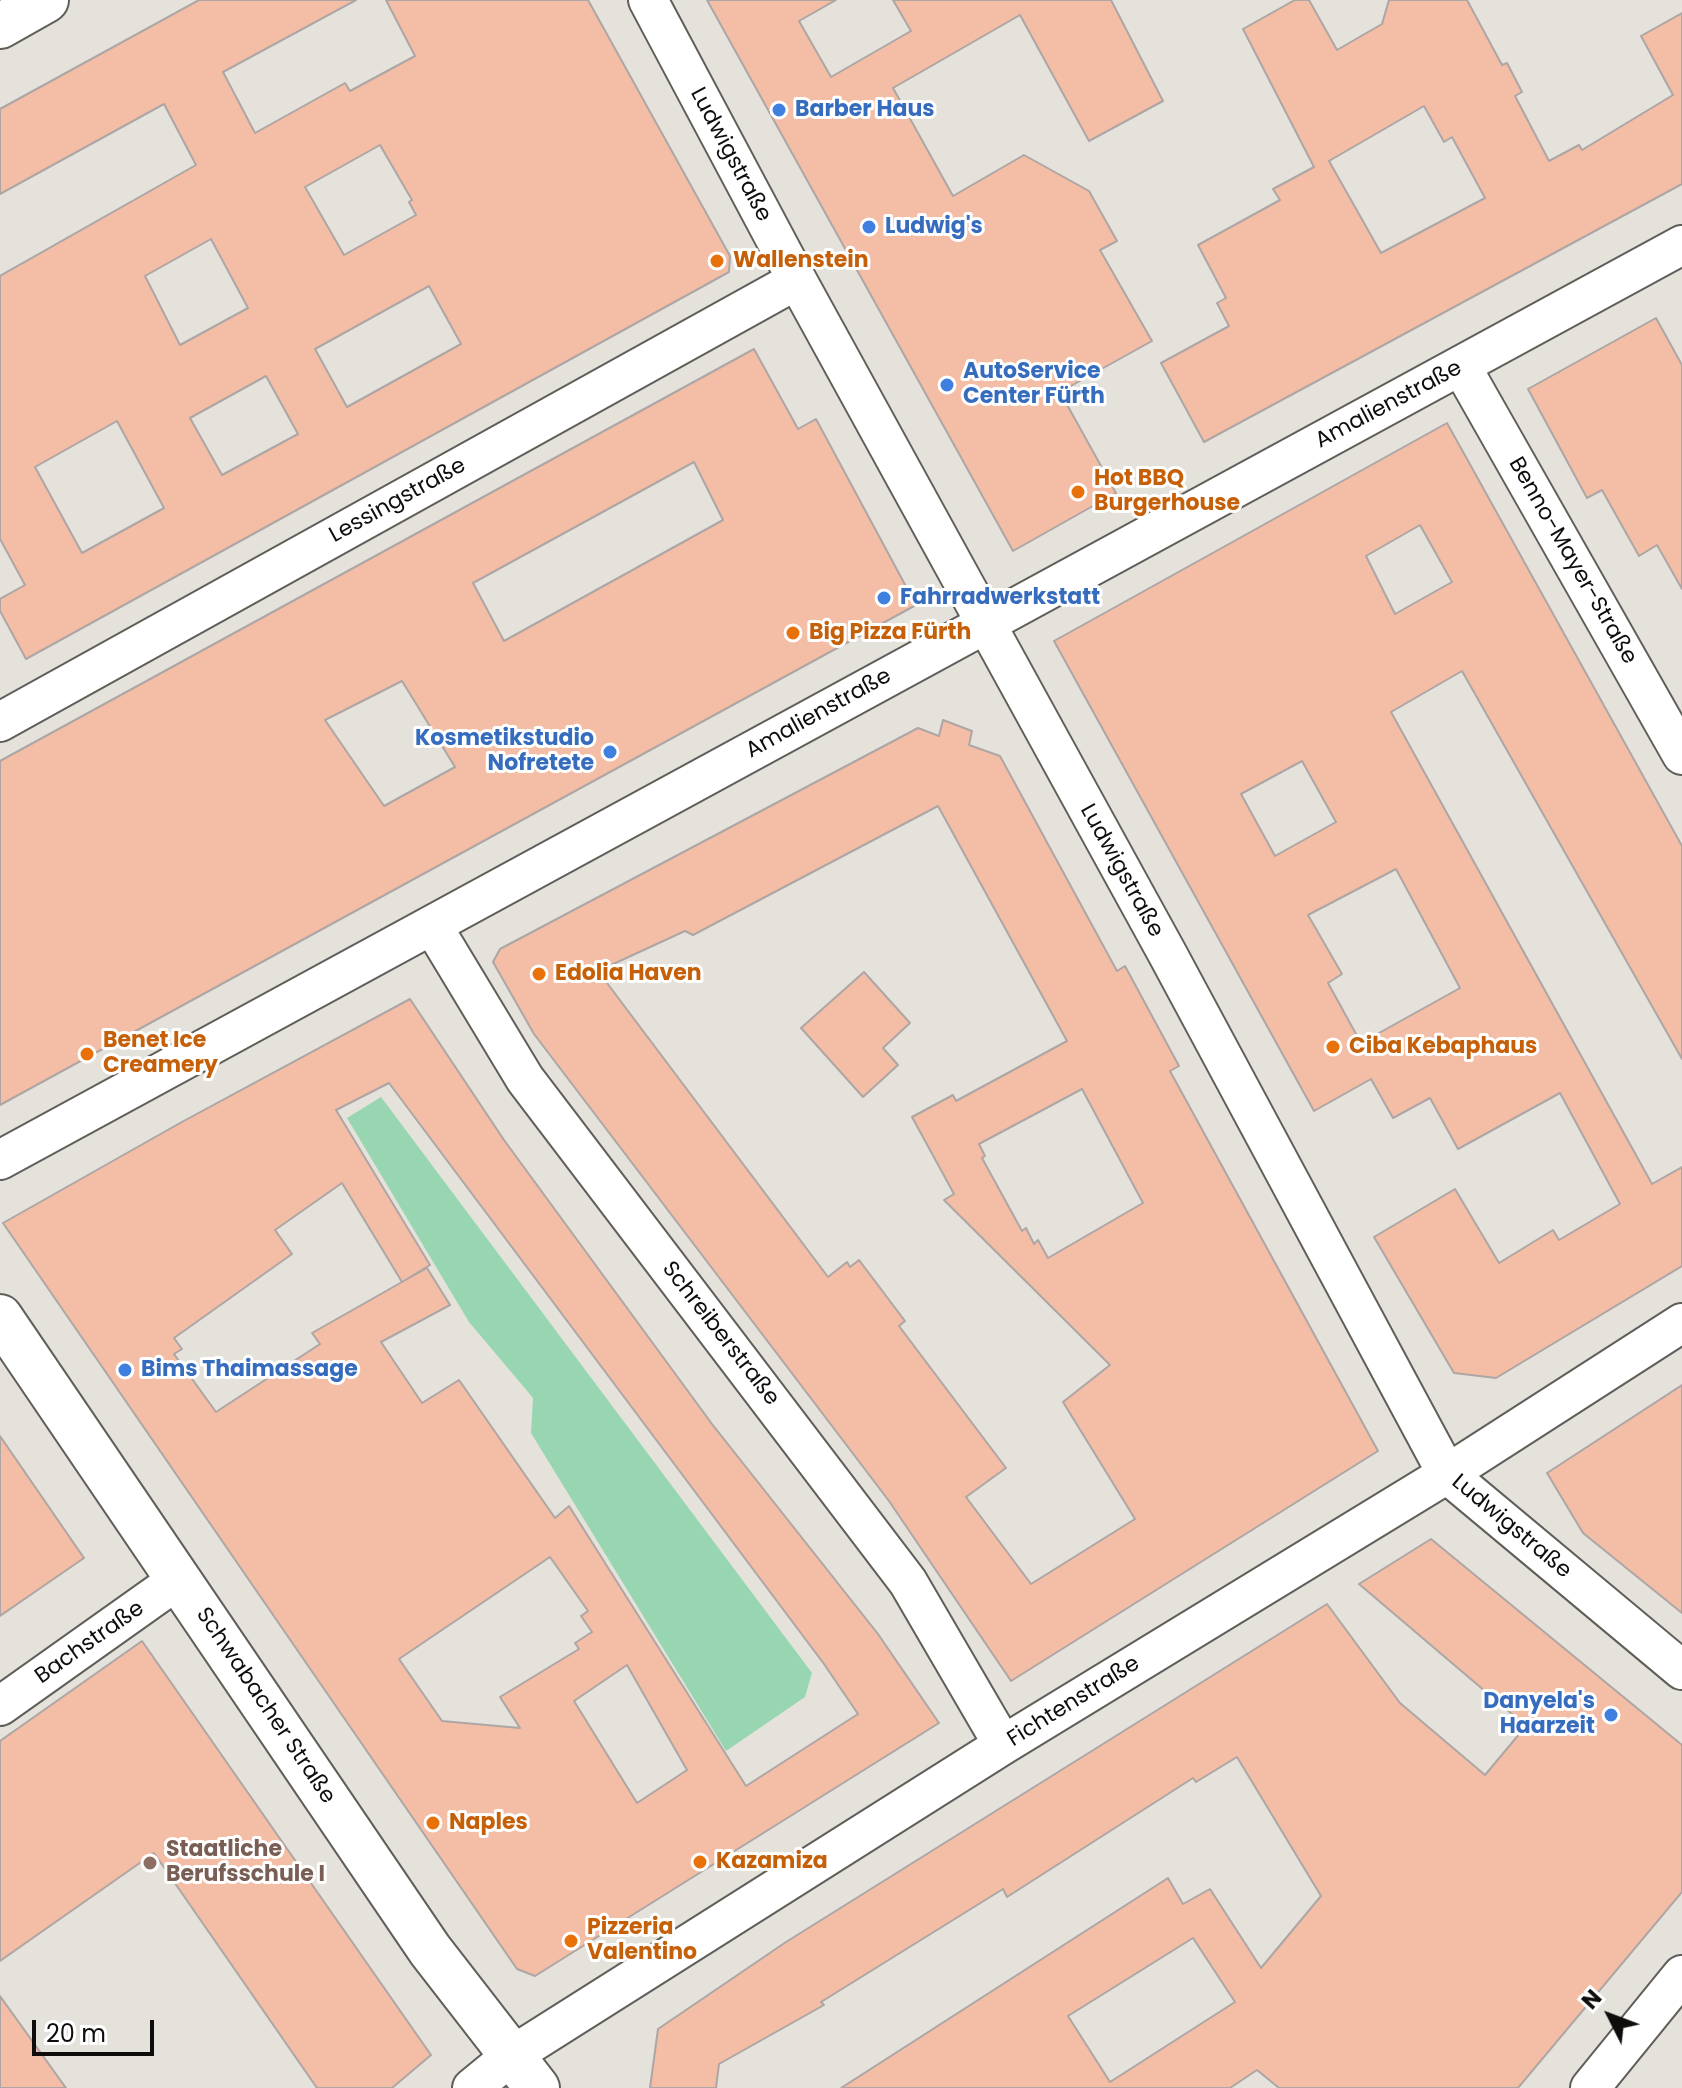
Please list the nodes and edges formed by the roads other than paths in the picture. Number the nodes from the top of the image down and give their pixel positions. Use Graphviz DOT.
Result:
graph roads {
  1 [pos="46,0"];
  2 [pos="648,0"];
  3 [pos="0,26"];
  4 [pos="1682,245"];
  5 [pos="797,280"];
  6 [pos="1461,366"];
  7 [pos="984,623"];
  8 [pos="0,722"];
  9 [pos="1682,755"];
  10 [pos="432,925"];
  11 [pos="0,1160"];
  12 [pos="0,1317"];
  13 [pos="1682,1323"];
  14 [pos="1447,1474"];
  15 [pos="179,1579"];
  16 [pos="1682,1670"];
  17 [pos="0,1706"];
  18 [pos="1003,1745"];
  19 [pos="1682,1975"];
  20 [pos="524,2072"];
  21 [pos="472,2088"];
  22 [pos="1590,2088"];
  1 -- 3 [label="main road"];
  2 -- 5 [label="street, Ludwigstraße"];
  4 -- 6 [label="street, Amalienstraße"];
  5 -- 7 [label="street, Ludwigstraße"];
  5 -- 8 [label="street, Lessingstraße"];
  6 -- 7 [label="street, Amalienstraße"];
  6 -- 9 [label="street, Benno-Mayer-Straße"];
  7 -- 10 [label="street, Amalienstraße"];
  7 -- 14 [label="street, Ludwigstraße"];
  10 -- 11 [label="street, Amalienstraße"];
  10 -- 18 [label="street, Schreiberstraße"];
  12 -- 15 [label="main road, Schwabacher Straße"];
  13 -- 14 [label="street, Fichtenstraße"];
  14 -- 16 [label="street, Ludwigstraße"];
  14 -- 18 [label="street, Fichtenstraße"];
  15 -- 17 [label="street, Bachstraße"];
  15 -- 20 [label="main road, Schwabacher Straße"];
  18 -- 20 [label="street, Fichtenstraße"];
  19 -- 22 [label="street"];
  20 -- 21 [label="street, Fichtenstraße"];
}
